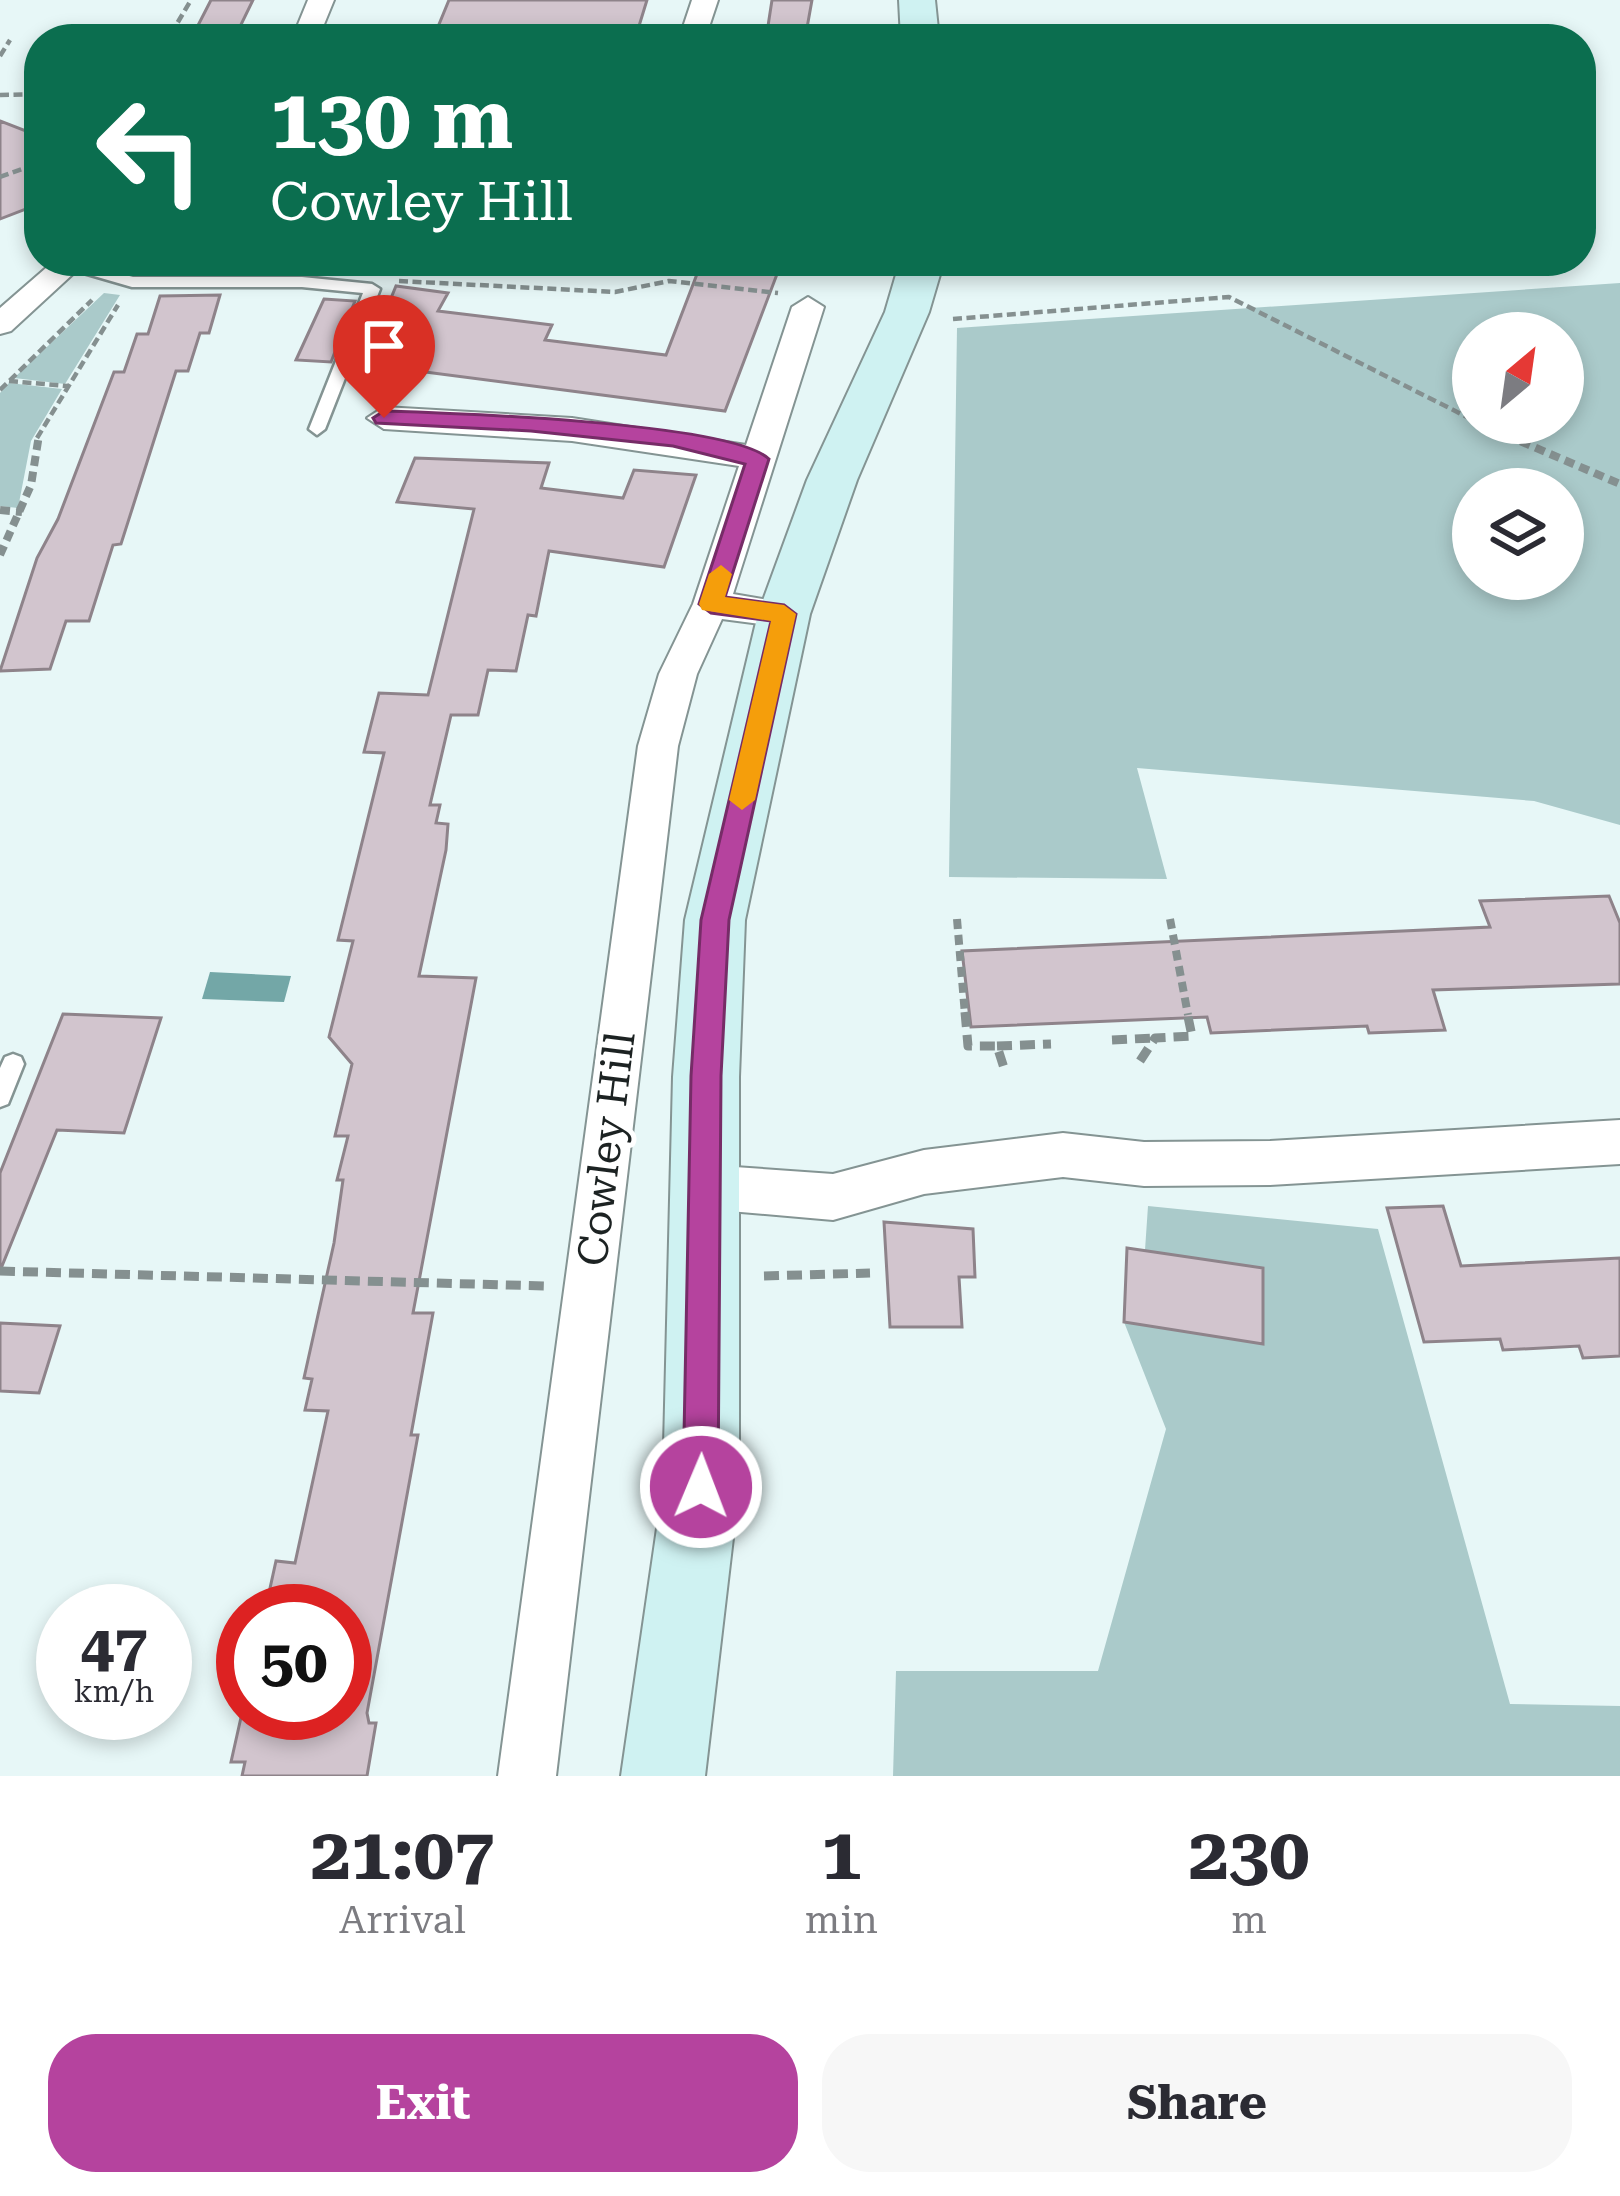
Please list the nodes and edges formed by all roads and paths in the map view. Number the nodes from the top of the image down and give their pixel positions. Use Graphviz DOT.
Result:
graph roads {
  1 [pos="10,40"];
  2 [pos="0,56"];
  3 [pos="54,276"];
  4 [pos="113,276"];
  5 [pos="914,286"];
  6 [pos="372,289"];
  7 [pos="103,291"];
  8 [pos="125,294"];
  9 [pos="804,301"];
  10 [pos="0,323"];
  11 [pos="8,381"];
  12 [pos="68,386"];
  13 [pos="0,390"];
  14 [pos="1452,410"];
  15 [pos="384,418"];
  16 [pos="317,429"];
  17 [pos="1527,444"];
  18 [pos="758,459"];
  19 [pos="1620,484"];
  20 [pos="0,510"];
  21 [pos="22,512"];
  22 [pos="0,555"];
  23 [pos="711,604"];
  24 [pos="784,614"];
  25 [pos="957,919"];
  26 [pos="1170,919"];
  27 [pos="1155,1038"];
  28 [pos="1112,1040"];
  29 [pos="1051,1044"];
  30 [pos="997,1046"];
  31 [pos="1140,1061"];
  32 [pos="13,1064"];
  33 [pos="1004,1067"];
  34 [pos="0,1097"];
  35 [pos="1620,1142"];
  36 [pos="706,1187"];
  37 [pos="0,1271"];
  38 [pos="870,1273"];
  39 [pos="705,1277"];
  40 [pos="588,1287"];
  41 [pos="527,1776"];
  42 [pos="663,1776"];
  1 -- 2 [label="path"];
  3 -- 10 [label="street"];
  4 -- 6 [label="lane"];
  5 -- 14 [label="path"];
  5 -- 24 [label="main road, Cowley Hill"];
  6 -- 9 [label="path"];
  6 -- 16 [label="lane"];
  7 -- 11 [label="path"];
  8 -- 12 [label="path"];
  9 -- 18 [label="street, Cowley Hill"];
  11 -- 12 [label="path"];
  11 -- 13 [label="path"];
  12 -- 21 [label="path"];
  15 -- 18 [label="street"];
  17 -- 19 [label="path"];
  18 -- 23 [label="street, Cowley Hill"];
  20 -- 21 [label="path"];
  21 -- 22 [label="path"];
  23 -- 24 [label="street"];
  23 -- 40 [label="street, Cowley Hill"];
  24 -- 36 [label="main road, Cowley Hill"];
  25 -- 30 [label="path"];
  26 -- 27 [label="path"];
  27 -- 28 [label="path"];
  27 -- 31 [label="path"];
  29 -- 30 [label="path"];
  30 -- 33 [label="path"];
  32 -- 34 [label="lane"];
  35 -- 36 [label="street"];
  36 -- 39 [label="main road, Cowley Hill"];
  37 -- 40 [label="path"];
  38 -- 39 [label="path"];
  39 -- 42 [label="main road, Cowley Hill"];
  40 -- 41 [label="street, Cowley Hill"];
}
